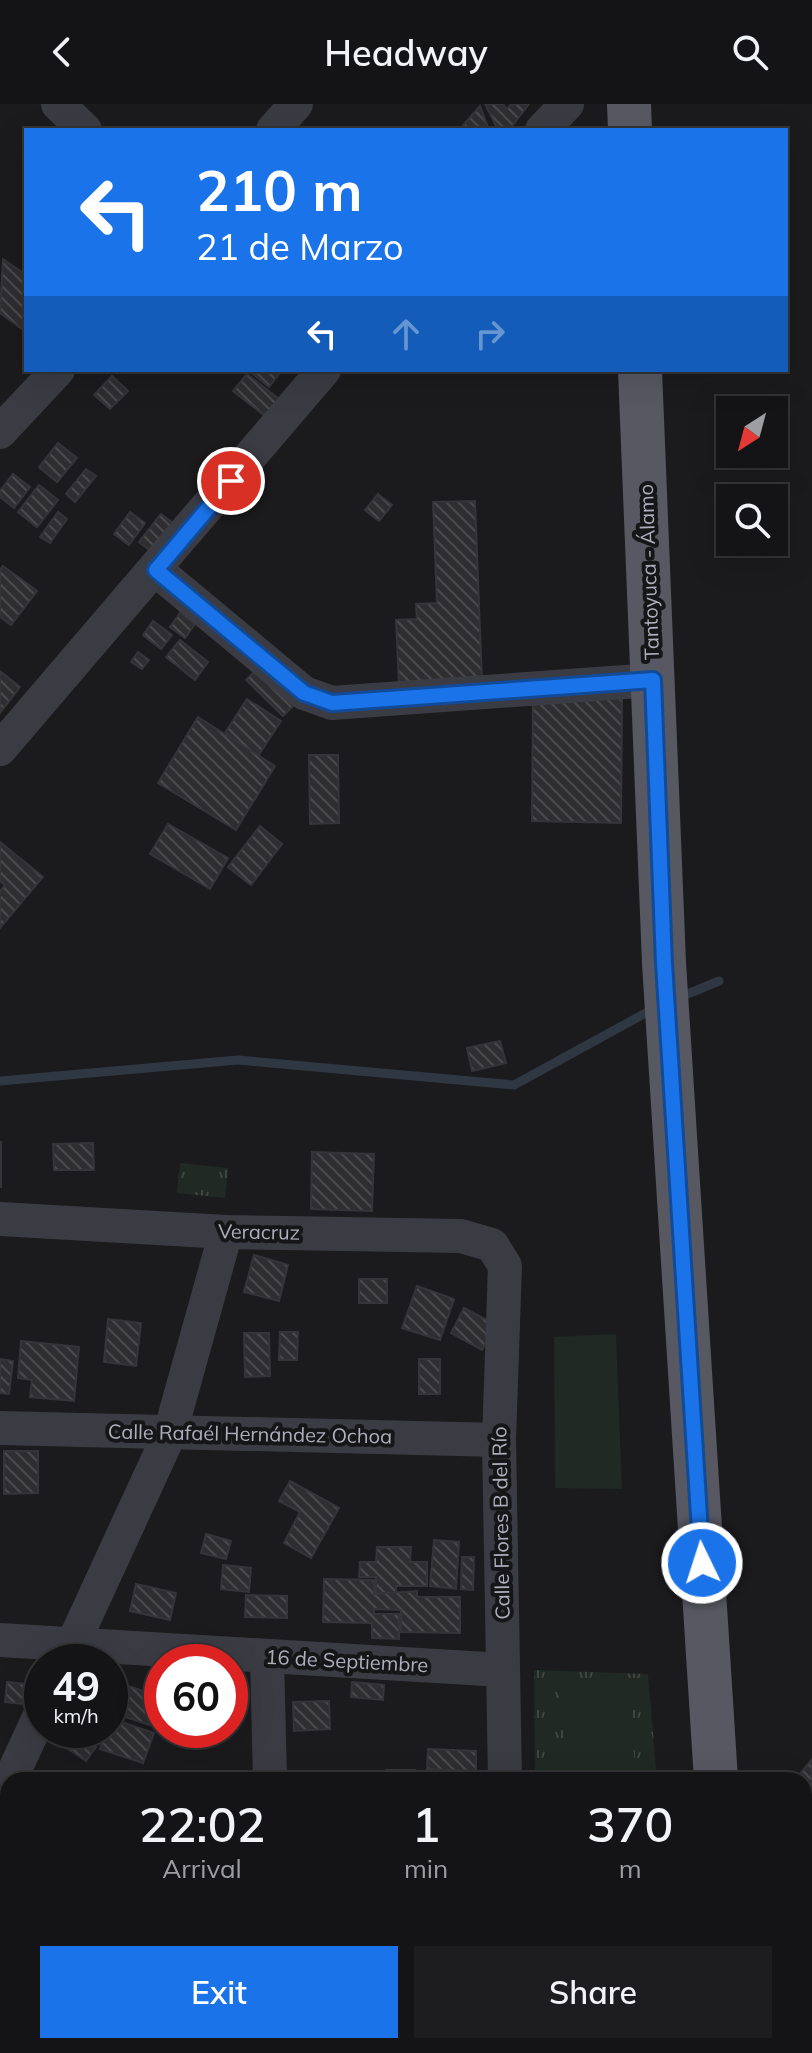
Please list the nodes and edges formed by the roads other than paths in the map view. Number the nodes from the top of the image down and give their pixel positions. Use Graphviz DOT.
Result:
graph roads {
  1 [pos="58,104"];
  2 [pos="296,104"];
  3 [pos="567,104"];
  4 [pos="629,104"];
  5 [pos="83,128"];
  6 [pos="275,128"];
  7 [pos="544,128"];
  8 [pos="630,128"];
  9 [pos="56,372"];
  10 [pos="322,372"];
  11 [pos="640,372"];
  12 [pos="0,432"];
  13 [pos="156,570"];
  14 [pos="653,680"];
  15 [pos="0,749"];
  16 [pos="0,1219"];
  17 [pos="226,1232"];
  18 [pos="505,1266"];
  19 [pos="0,1428"];
  20 [pos="170,1433"];
  21 [pos="499,1440"];
  22 [pos="0,1640"];
  23 [pos="73,1644"];
  24 [pos="24,1645"];
  25 [pos="128,1654"];
  26 [pos="267,1657"];
  27 [pos="503,1670"];
  28 [pos="25,1748"];
  29 [pos="14,1772"];
  30 [pos="270,1772"];
  31 [pos="505,1772"];
  32 [pos="715,1772"];
  1 -- 5 [label="street"];
  2 -- 6 [label="street"];
  3 -- 7 [label="street"];
  4 -- 8 [label="main road"];
  9 -- 12 [label="street"];
  10 -- 13 [label="street"];
  11 -- 14 [label="main road, Tantoyuca - Álamo"];
  13 -- 14 [label="street"];
  13 -- 15 [label="street"];
  14 -- 32 [label="main road, Tantoyuca - Álamo"];
  16 -- 17 [label="street, Veracruz"];
  17 -- 18 [label="street, Veracruz"];
  17 -- 20 [label="street"];
  18 -- 21 [label="street, Calle Flores B del Río"];
  19 -- 20 [label="street, Calle Rafaél Hernández Ochoa"];
  20 -- 21 [label="street, Calle Rafaél Hernández Ochoa"];
  20 -- 23 [label="street"];
  21 -- 27 [label="street, Calle Flores B del Río"];
  22 -- 24 [label="street, 16 de Septiembre"];
  25 -- 26 [label="street, 16 de Septiembre"];
  26 -- 27 [label="street, 16 de Septiembre"];
  26 -- 30 [label="street"];
  27 -- 31 [label="street, Calle Flores B del Río"];
  28 -- 29 [label="street"];
}
